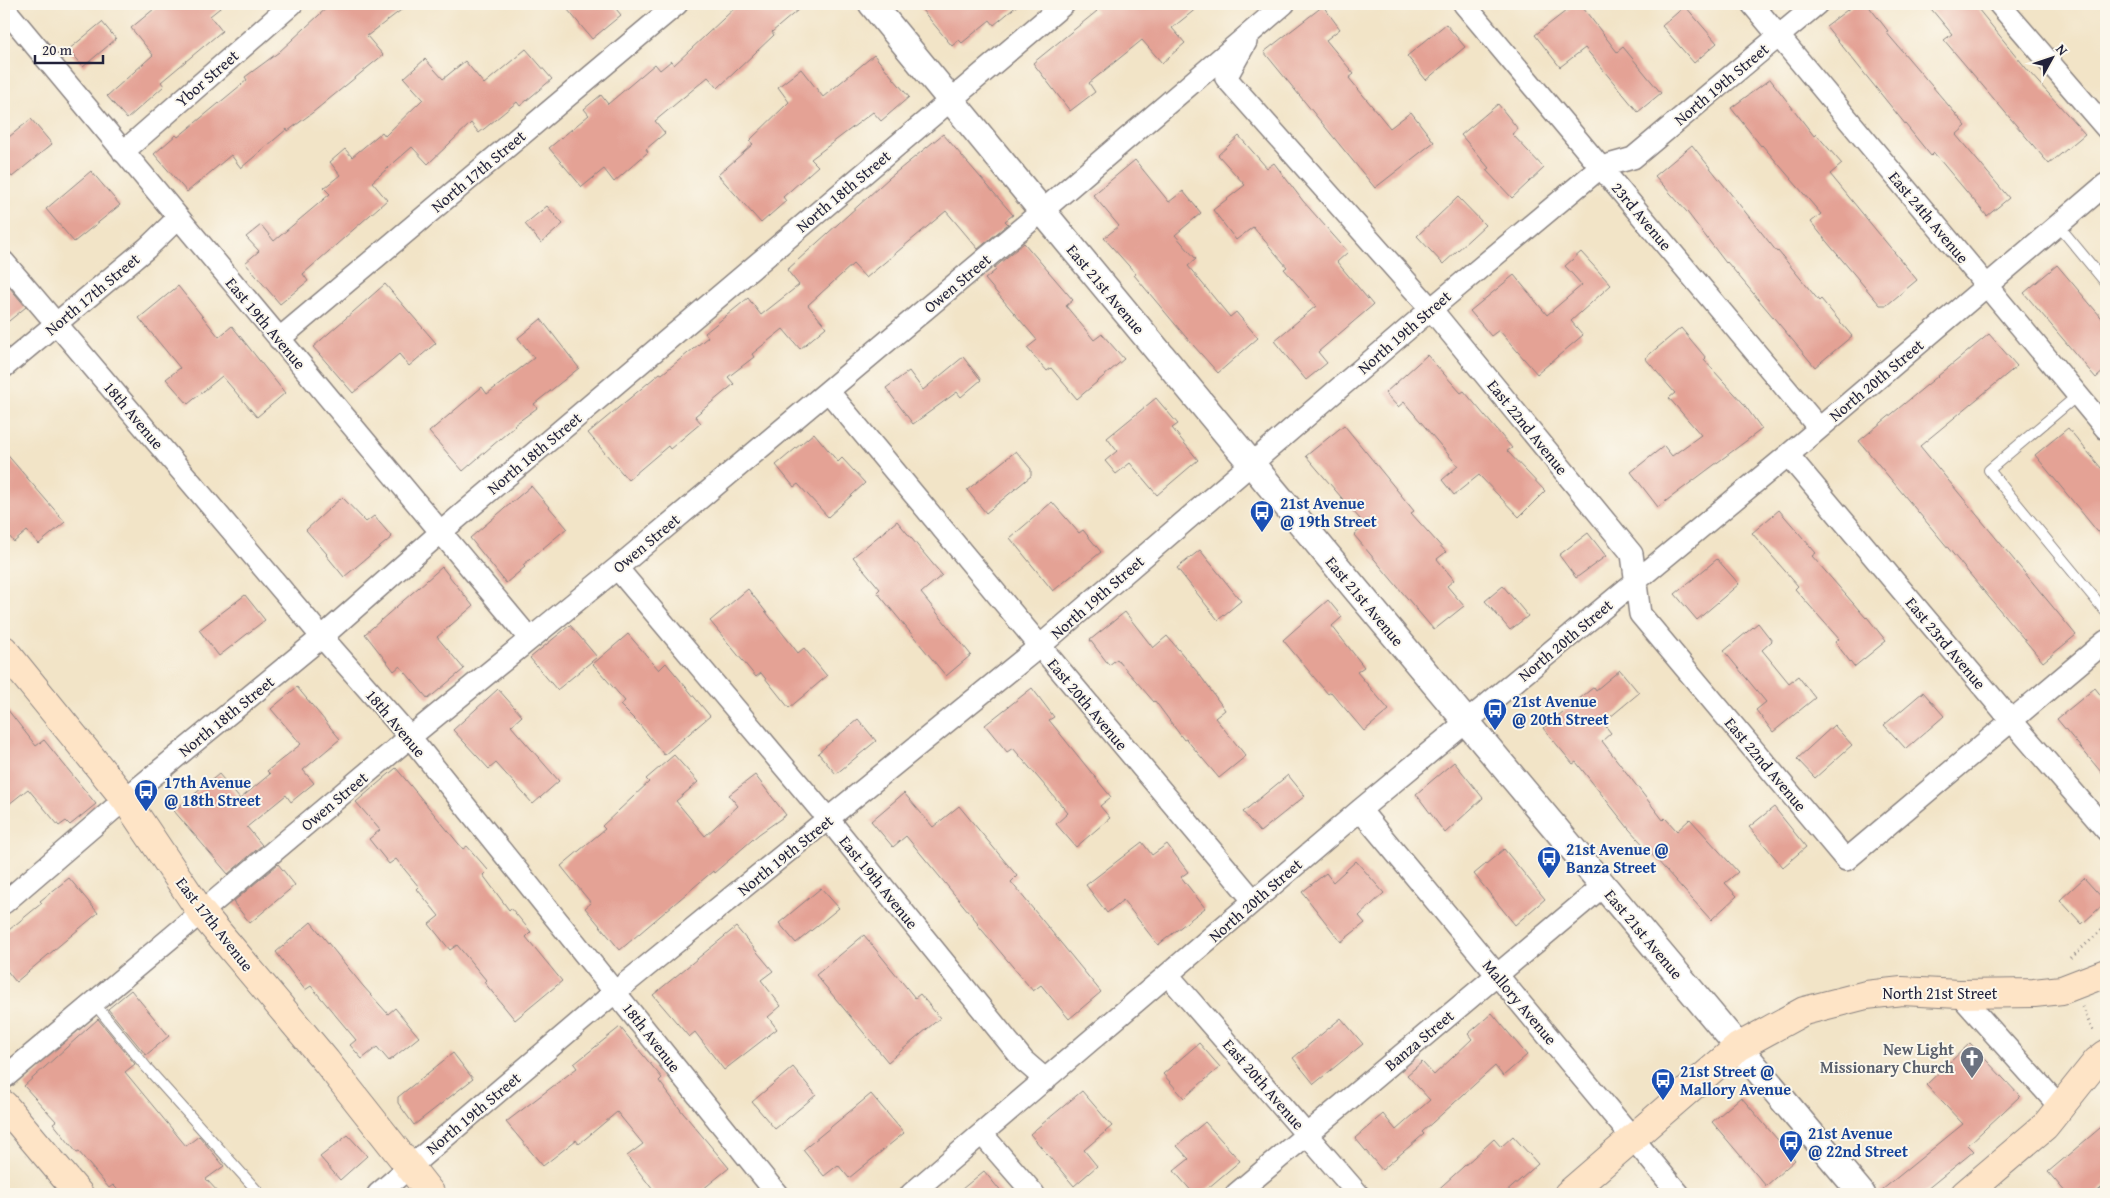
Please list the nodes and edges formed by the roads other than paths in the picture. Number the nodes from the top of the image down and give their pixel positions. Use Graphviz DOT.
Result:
graph roads {
  1 [pos="292,4"];
  2 [pos="677,4"];
  3 [pos="872,4"];
  4 [pos="1064,4"];
  5 [pos="1265,4"];
  6 [pos="1284,4"];
  7 [pos="1464,4"];
  8 [pos="1752,4"];
  9 [pos="1817,4"];
  10 [pos="1998,4"];
  11 [pos="4,8"];
  12 [pos="1252,30"];
  13 [pos="1778,36"];
  14 [pos="950,100"];
  15 [pos="2106,128"];
  16 [pos="123,152"];
  17 [pos="1601,167"];
  18 [pos="2106,184"];
  19 [pos="1041,212"];
  20 [pos="178,218"];
  21 [pos="2058,225"];
  22 [pos="4,262"];
  23 [pos="2106,283"];
  24 [pos="1986,286"];
  25 [pos="1431,309"];
  26 [pos="56,323"];
  27 [pos="279,339"];
  28 [pos="4,367"];
  29 [pos="828,391"];
  30 [pos="2078,395"];
  31 [pos="1819,428"];
  32 [pos="2106,429"];
  33 [pos="1788,455"];
  34 [pos="1251,464"];
  35 [pos="441,532"];
  36 [pos="617,568"];
  37 [pos="1636,582"];
  38 [pos="2106,612"];
  39 [pos="322,637"];
  40 [pos="529,638"];
  41 [pos="2106,641"];
  42 [pos="1040,646"];
  43 [pos="4,650"];
  44 [pos="2011,720"];
  45 [pos="1466,723"];
  46 [pos="410,737"];
  47 [pos="125,800"];
  48 [pos="1360,810"];
  49 [pos="829,820"];
  50 [pos="2106,830"];
  51 [pos="1603,886"];
  52 [pos="1254,901"];
  53 [pos="4,903"];
  54 [pos="201,912"];
  55 [pos="1498,974"];
  56 [pos="2106,974"];
  57 [pos="1168,975"];
  58 [pos="615,992"];
  59 [pos="1959,994"];
  60 [pos="93,1002"];
  61 [pos="1738,1047"];
  62 [pos="2102,1048"];
  63 [pos="4,1078"];
  64 [pos="1046,1080"];
  65 [pos="4,1105"];
  66 [pos="2060,1107"];
  67 [pos="982,1134"];
  68 [pos="1308,1134"];
  69 [pos="1634,1139"];
  70 [pos="410,1167"];
  71 [pos="79,1194"];
  72 [pos="260,1194"];
  73 [pos="378,1194"];
  74 [pos="431,1194"];
  75 [pos="776,1194"];
  76 [pos="911,1194"];
  77 [pos="1034,1194"];
  78 [pos="1236,1194"];
  79 [pos="1358,1194"];
  80 [pos="1568,1194"];
  81 [pos="1679,1194"];
  82 [pos="1862,1194"];
  83 [pos="1965,1194"];
  1 -- 16 [label="street, Ybor Street"];
  2 -- 27 [label="street, North 17th Street"];
  3 -- 14 [label="street, East 21st Avenue"];
  4 -- 14 [label="street, North 18th Street"];
  5 -- 12 [label="street, East 22nd Avenue"];
  6 -- 12 [label="street, Owen Street"];
  7 -- 17 [label="street, 23rd Avenue"];
  8 -- 13 [label="street, East 24th Avenue"];
  9 -- 13 [label="street, North 19th Street"];
  10 -- 15 [label="street"];
  11 -- 16 [label="street, East 19th Avenue"];
  12 -- 19 [label="street, Owen Street"];
  12 -- 25 [label="street, East 22nd Avenue"];
  13 -- 17 [label="street, North 19th Street"];
  13 -- 24 [label="street, East 24th Avenue"];
  14 -- 19 [label="street, East 21st Avenue"];
  14 -- 35 [label="street, North 18th Street"];
  16 -- 20 [label="street, East 19th Avenue"];
  17 -- 25 [label="street, North 19th Street"];
  17 -- 31 [label="street, 23rd Avenue"];
  18 -- 21 [label="street, North 20th Street"];
  19 -- 29 [label="street, Owen Street"];
  19 -- 34 [label="street, East 21st Avenue"];
  20 -- 26 [label="street, North 17th Street"];
  20 -- 27 [label="street, East 19th Avenue"];
  21 -- 23 [label="lane"];
  21 -- 24 [label="street, North 20th Street"];
  22 -- 26 [label="street, 18th Avenue"];
  24 -- 30 [label="street, East 24th Avenue"];
  24 -- 31 [label="street, North 20th Street"];
  25 -- 34 [label="street, North 19th Street"];
  25 -- 37 [label="street, East 22nd Avenue"];
  26 -- 28 [label="street, North 17th Street"];
  26 -- 39 [label="street, 18th Avenue"];
  27 -- 35 [label="street, East 19th Avenue"];
  29 -- 36 [label="street, Owen Street"];
  29 -- 42 [label="street, East 20th Avenue"];
  30 -- 32 [label="street, East 24th Avenue"];
  30 -- 38 [label="lane"];
  31 -- 33 [label="street, North 20th Street"];
  33 -- 37 [label="street, North 20th Street"];
  33 -- 44 [label="street, East 23rd Avenue"];
  34 -- 42 [label="street, North 19th Street"];
  34 -- 45 [label="street, East 21st Avenue"];
  35 -- 39 [label="street, North 18th Street"];
  35 -- 40 [label="street, East 19th Avenue"];
  36 -- 40 [label="street, Owen Street"];
  36 -- 49 [label="street, East 19th Avenue"];
  37 -- 44 [label="street, East 22nd Avenue"];
  37 -- 45 [label="street, North 20th Street"];
  39 -- 46 [label="street, 18th Avenue"];
  39 -- 47 [label="street, North 18th Street"];
  40 -- 46 [label="street, Owen Street"];
  41 -- 44 [label="street"];
  42 -- 49 [label="street, North 19th Street"];
  42 -- 52 [label="street, East 20th Avenue"];
  43 -- 47 [label="main road, East 17th Avenue"];
  44 -- 50 [label="street, East 23rd Avenue"];
  45 -- 48 [label="street, North 20th Street"];
  45 -- 51 [label="street, East 21st Avenue"];
  46 -- 54 [label="street, Owen Street"];
  46 -- 58 [label="street, 18th Avenue"];
  47 -- 53 [label="street, North 18th Street"];
  47 -- 54 [label="main road, East 17th Avenue"];
  48 -- 52 [label="street, North 20th Street"];
  48 -- 55 [label="street, Mallory Avenue"];
  49 -- 58 [label="street, North 19th Street"];
  49 -- 64 [label="street, East 19th Avenue"];
  51 -- 55 [label="street, Banza Street"];
  51 -- 61 [label="street, East 21st Avenue"];
  52 -- 57 [label="street, North 20th Street"];
  54 -- 60 [label="street, Owen Street"];
  54 -- 70 [label="main road, East 17th Avenue"];
  55 -- 68 [label="street, Banza Street"];
  55 -- 69 [label="street, Mallory Avenue"];
  56 -- 59 [label="main road, North 21st Street"];
  57 -- 64 [label="street, North 20th Street"];
  57 -- 68 [label="street, East 20th Avenue"];
  58 -- 70 [label="street, North 19th Street"];
  58 -- 75 [label="street, 18th Avenue"];
  59 -- 61 [label="main road, North 21st Street"];
  59 -- 66 [label="street"];
  60 -- 63 [label="street, Owen Street"];
  60 -- 72 [label="lane"];
  61 -- 69 [label="main road, North 21st Street"];
  61 -- 82 [label="street, East 21st Avenue"];
  62 -- 66 [label="main road"];
  64 -- 67 [label="street, North 20th Street"];
  65 -- 71 [label="main road"];
  66 -- 83 [label="main road"];
  67 -- 76 [label="street, North 20th Street"];
  67 -- 77 [label="street"];
  68 -- 78 [label="street, Banza Street"];
  68 -- 79 [label="street, East 20th Avenue"];
  69 -- 80 [label="main road, North 21st Street"];
  69 -- 81 [label="street, Mallory Avenue"];
  70 -- 73 [label="street, North 19th Street"];
  70 -- 74 [label="main road, East 17th Avenue"];
}
